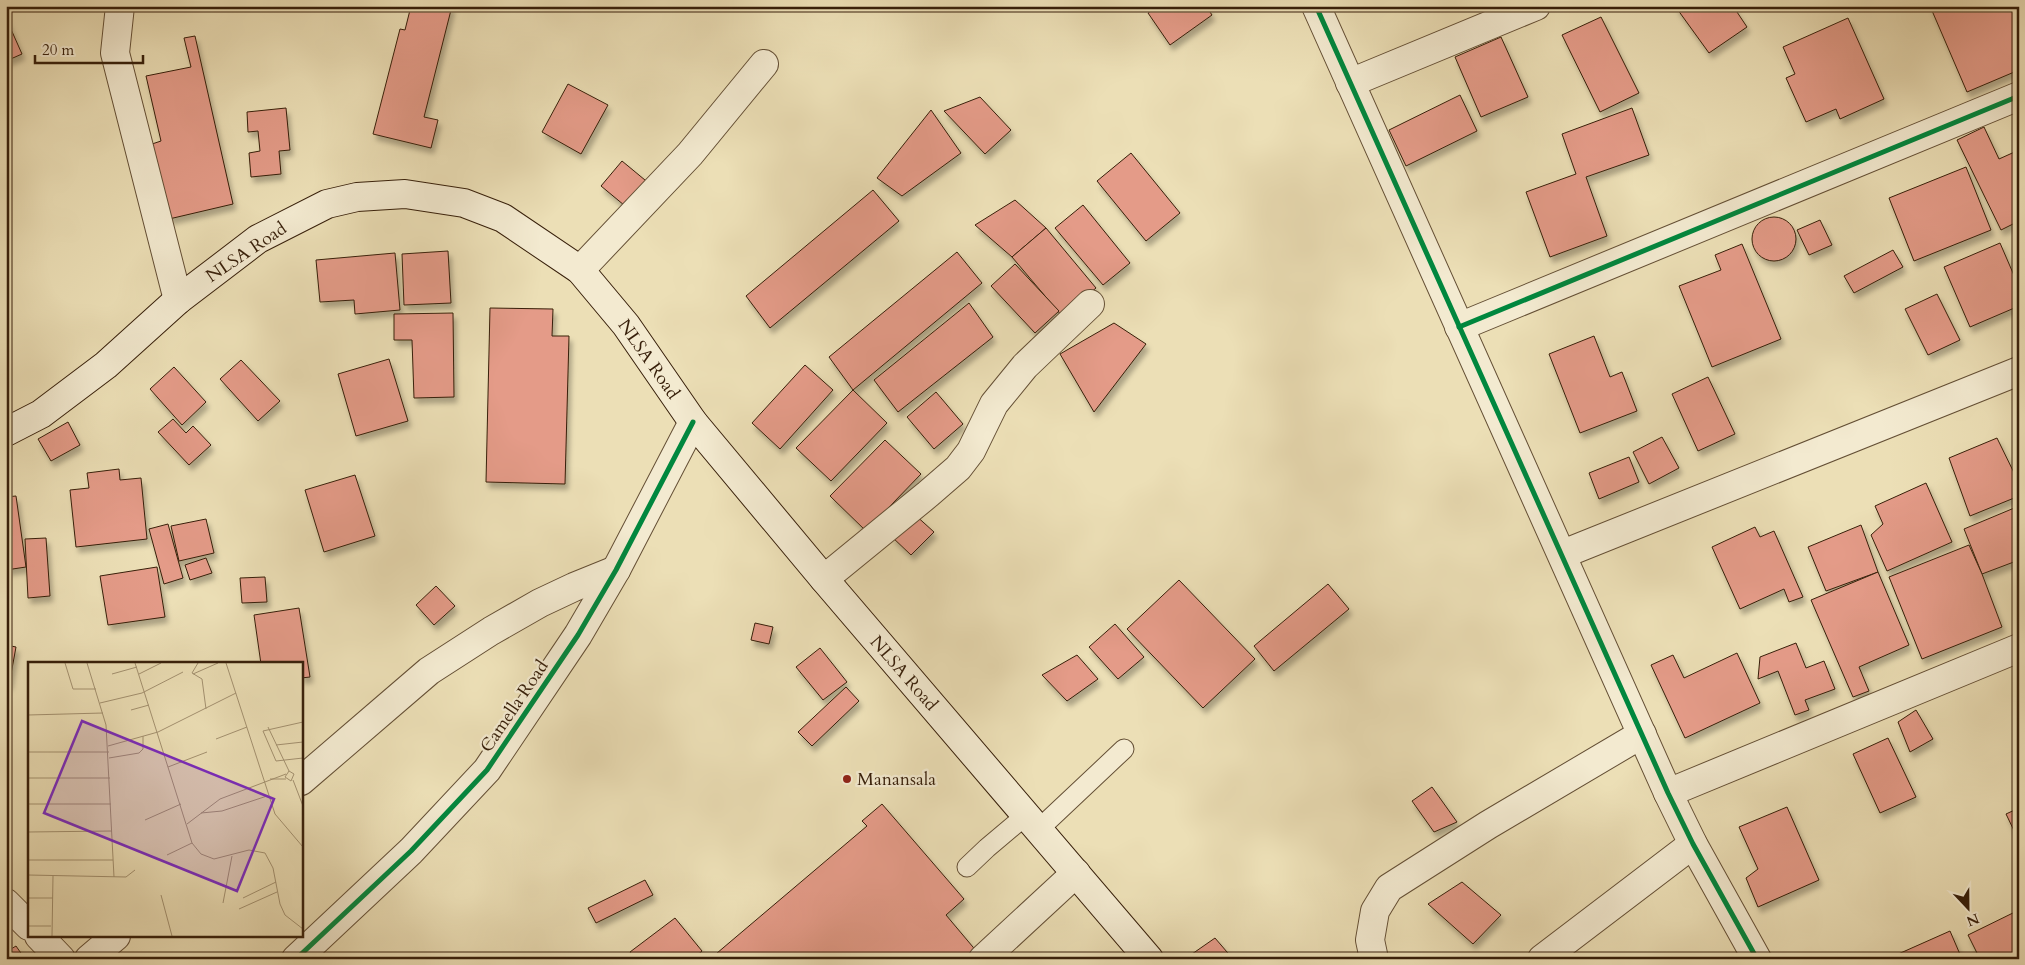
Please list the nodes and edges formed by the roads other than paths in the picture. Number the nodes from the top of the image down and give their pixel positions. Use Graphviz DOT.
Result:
graph roads {
  1 [pos="120,6"];
  2 [pos="1316,6"];
  3 [pos="1536,6"];
  4 [pos="764,64"];
  5 [pos="1350,83"];
  6 [pos="2019,96"];
  7 [pos="580,270"];
  8 [pos="178,300"];
  9 [pos="1090,304"];
  10 [pos="1459,327"];
  11 [pos="2019,371"];
  12 [pos="693,422"];
  13 [pos="6,432"];
  14 [pos="1562,554"];
  15 [pos="616,570"];
  16 [pos="824,579"];
  17 [pos="2019,648"];
  18 [pos="1642,734"];
  19 [pos="1124,749"];
  20 [pos="302,780"];
  21 [pos="1668,793"];
  22 [pos="1032,823"];
  23 [pos="1693,844"];
  24 [pos="967,867"];
  25 [pos="1076,873"];
  26 [pos="6,903"];
  27 [pos="28,925"];
  28 [pos="41,938"];
  29 [pos="114,938"];
  30 [pos="61,959"];
  31 [pos="89,959"];
  32 [pos="296,959"];
  33 [pos="982,959"];
  34 [pos="1149,959"];
  35 [pos="1374,959"];
  36 [pos="1542,959"];
  37 [pos="1757,959"];
  1 -- 8 [label="street"];
  2 -- 5 [label="street"];
  3 -- 5 [label="street"];
  4 -- 7 [label="street"];
  5 -- 10 [label="street"];
  6 -- 10 [label="street"];
  7 -- 8 [label="street, NLSA Road"];
  7 -- 12 [label="street, NLSA Road"];
  8 -- 13 [label="street, NLSA Road"];
  9 -- 16 [label="street"];
  10 -- 14 [label="street"];
  11 -- 14 [label="street"];
  12 -- 15 [label="street, Camella Road"];
  12 -- 16 [label="street, NLSA Road"];
  14 -- 18 [label="street"];
  15 -- 20 [label="street"];
  15 -- 32 [label="street, Camella Road"];
  16 -- 22 [label="street, NLSA Road"];
  17 -- 21 [label="street"];
  18 -- 21 [label="street"];
  18 -- 35 [label="street"];
  19 -- 22 [label="lane"];
  21 -- 23 [label="street"];
  22 -- 24 [label="lane"];
  22 -- 25 [label="street, NLSA Road"];
  23 -- 36 [label="street"];
  23 -- 37 [label="street"];
  25 -- 33 [label="street"];
  25 -- 34 [label="street, NLSA Road"];
  26 -- 27 [label="street"];
  28 -- 30 [label="street"];
  29 -- 31 [label="street"];
}
